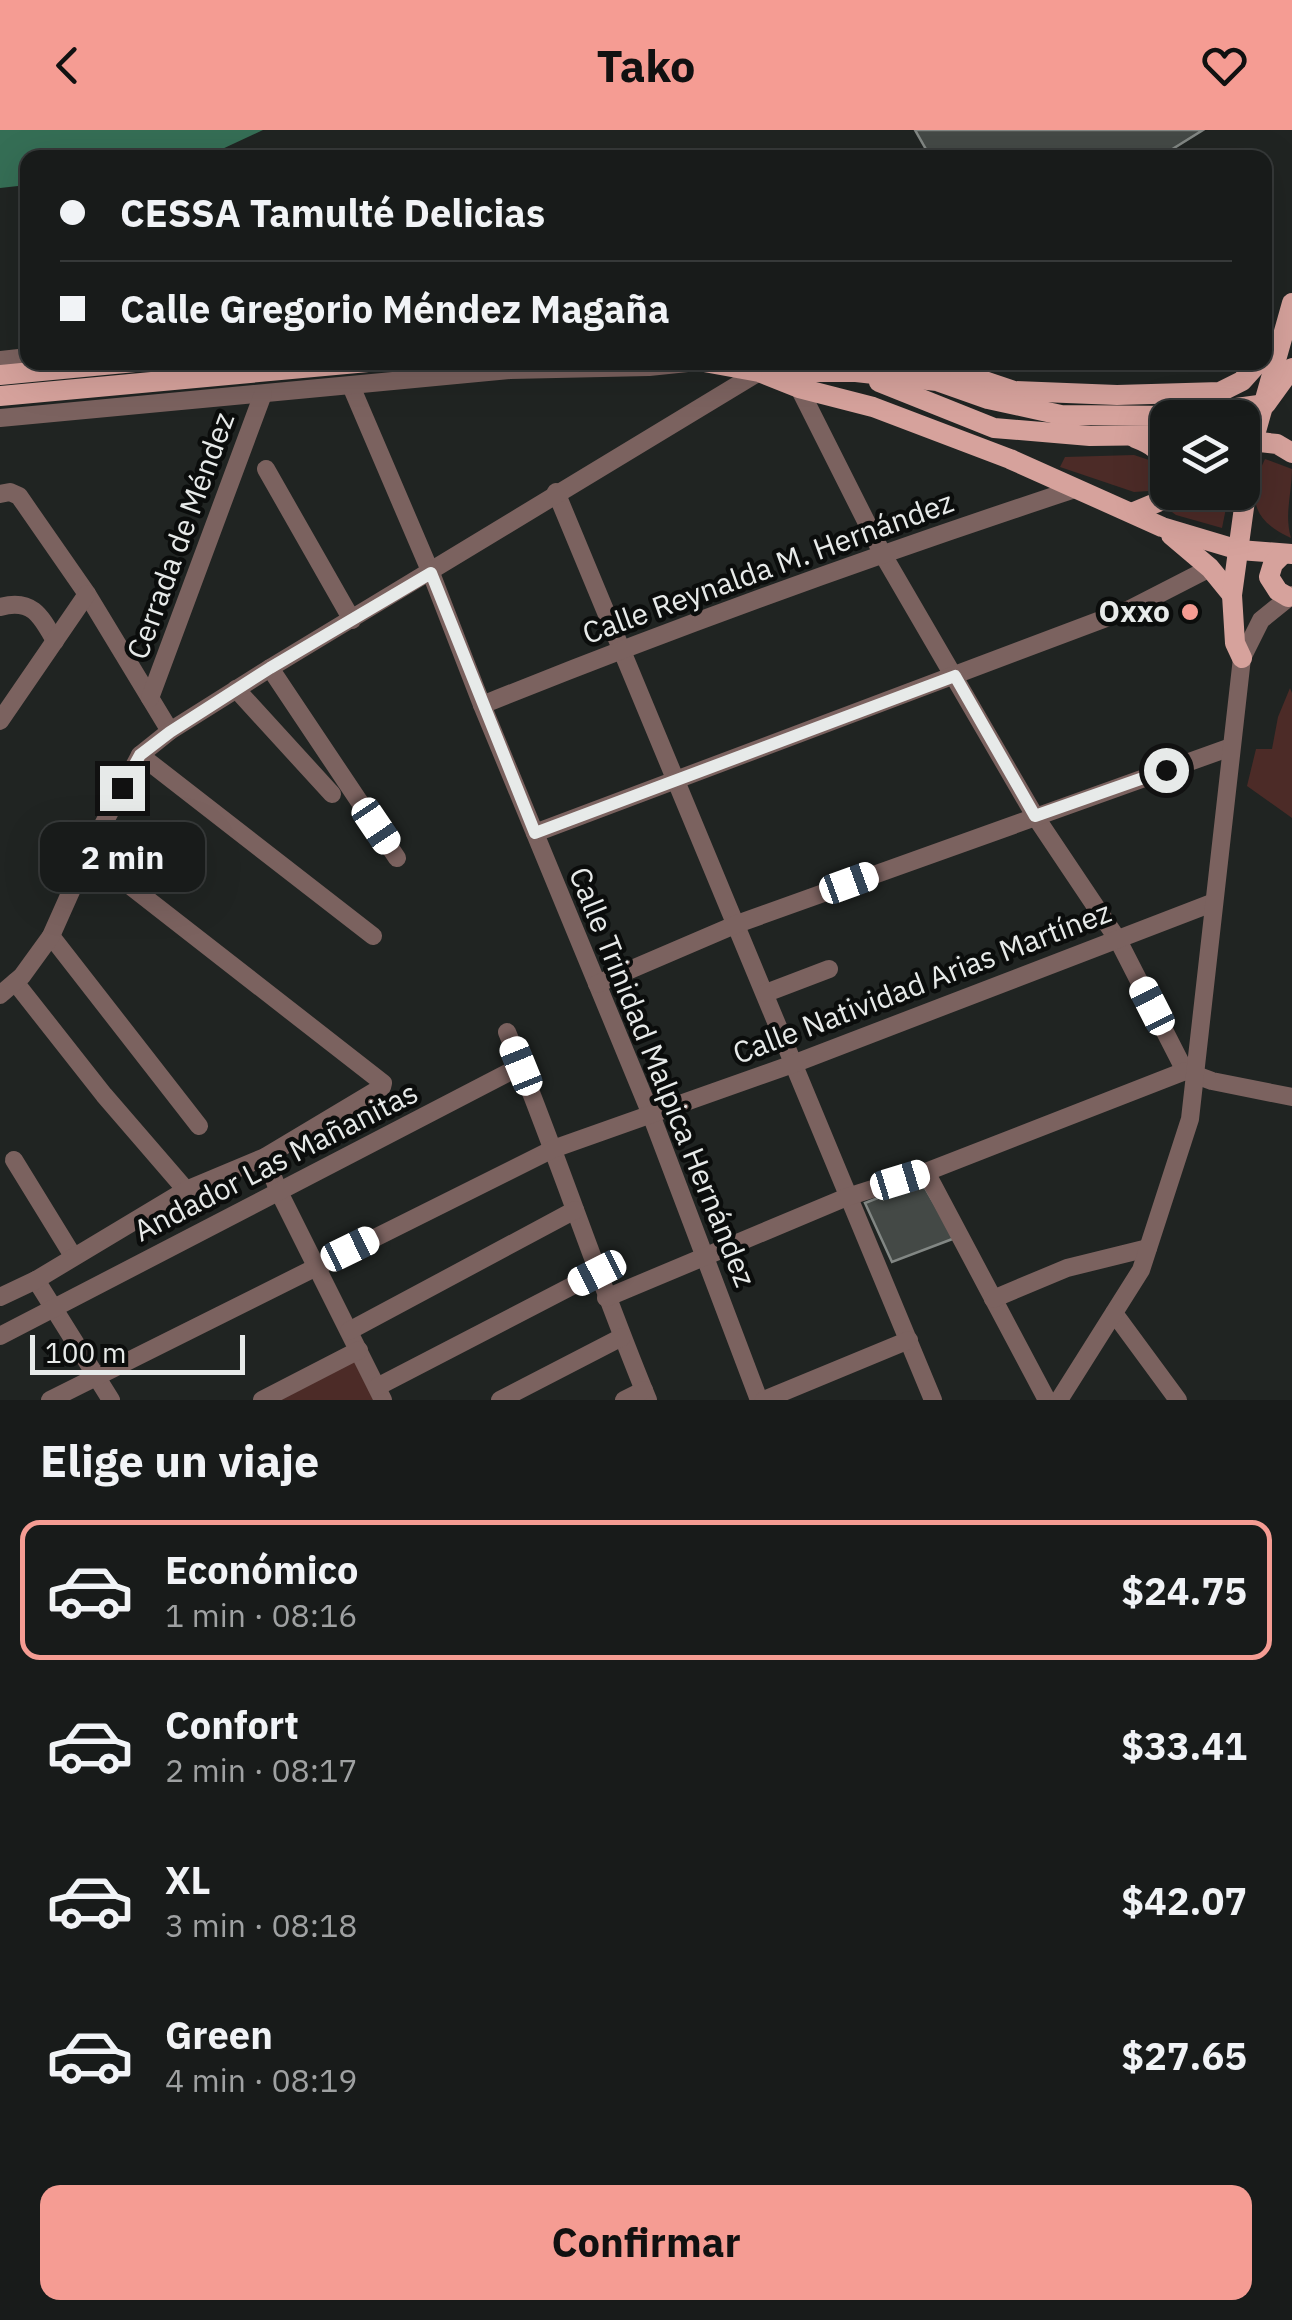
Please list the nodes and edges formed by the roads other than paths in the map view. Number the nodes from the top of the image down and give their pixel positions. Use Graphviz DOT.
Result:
graph roads {
  1 [pos="1290,311"];
  2 [pos="1272,341"];
  3 [pos="1292,368"];
  4 [pos="52,370"];
  5 [pos="281,370"];
  6 [pos="510,370"];
  7 [pos="747,370"];
  8 [pos="803,370"];
  9 [pos="852,370"];
  10 [pos="861,370"];
  11 [pos="952,370"];
  12 [pos="1252,370"];
  13 [pos="759,372"];
  14 [pos="0,375"];
  15 [pos="351,386"];
  16 [pos="799,388"];
  17 [pos="263,394"];
  18 [pos="0,396"];
  19 [pos="1266,404"];
  20 [pos="1260,416"];
  21 [pos="0,418"];
  22 [pos="1150,436"];
  23 [pos="1133,437"];
  24 [pos="1260,442"];
  25 [pos="1150,444"];
  26 [pos="1292,453"];
  27 [pos="266,469"];
  28 [pos="1075,488"];
  29 [pos="556,492"];
  30 [pos="0,494"];
  31 [pos="1150,505"];
  32 [pos="1242,510"];
  33 [pos="1134,512"];
  34 [pos="1162,528"];
  35 [pos="1239,550"];
  36 [pos="882,553"];
  37 [pos="1288,554"];
  38 [pos="1210,568"];
  39 [pos="431,573"];
  40 [pos="87,594"];
  41 [pos="1232,595"];
  42 [pos="1290,596"];
  43 [pos="0,606"];
  44 [pos="352,620"];
  45 [pos="55,641"];
  46 [pos="622,649"];
  47 [pos="1242,658"];
  48 [pos="270,668"];
  49 [pos="955,676"];
  50 [pos="236,689"];
  51 [pos="150,698"];
  52 [pos="482,705"];
  53 [pos="0,721"];
  54 [pos="170,732"];
  55 [pos="1231,747"];
  56 [pos="140,755"];
  57 [pos="677,782"];
  58 [pos="332,794"];
  59 [pos="1035,816"];
  60 [pos="535,833"];
  61 [pos="88,853"];
  62 [pos="397,858"];
  63 [pos="1212,902"];
  64 [pos="737,924"];
  65 [pos="51,936"];
  66 [pos="373,936"];
  67 [pos="1118,940"];
  68 [pos="830,968"];
  69 [pos="597,984"];
  70 [pos="8,989"];
  71 [pos="766,993"];
  72 [pos="507,1032"];
  73 [pos="793,1064"];
  74 [pos="521,1066"];
  75 [pos="1191,1073"];
  76 [pos="1292,1098"];
  77 [pos="650,1112"];
  78 [pos="199,1126"];
  79 [pos="554,1149"];
  80 [pos="265,1158"];
  81 [pos="14,1160"];
  82 [pos="926,1172"];
  83 [pos="186,1190"];
  84 [pos="278,1192"];
  85 [pos="847,1196"];
  86 [pos="575,1210"];
  87 [pos="1148,1248"];
  88 [pos="73,1256"];
  89 [pos="706,1258"];
  90 [pos="317,1266"];
  91 [pos="597,1273"];
  92 [pos="36,1280"];
  93 [pos="0,1297"];
  94 [pos="606,1298"];
  95 [pos="994,1299"];
  96 [pos="56,1308"];
  97 [pos="1114,1312"];
  98 [pos="349,1331"];
  99 [pos="0,1336"];
  100 [pos="622,1337"];
  101 [pos="910,1340"];
  102 [pos="358,1350"];
  103 [pos="98,1375"];
  104 [pos="380,1394"];
  105 [pos="646,1395"];
  106 [pos="50,1400"];
  107 [pos="111,1400"];
  108 [pos="262,1400"];
  109 [pos="500,1400"];
  110 [pos="624,1400"];
  111 [pos="761,1400"];
  112 [pos="934,1400"];
  113 [pos="1047,1400"];
  114 [pos="1059,1400"];
  115 [pos="1178,1400"];
  1 -- 2 [label="main road"];
  1 -- 19 [label="main road"];
  3 -- 19 [label="main road"];
  4 -- 14 [label="main road"];
  5 -- 18 [label="main road"];
  6 -- 15 [label="street"];
  7 -- 13 [label="main road"];
  8 -- 13 [label="main road"];
  9 -- 23 [label="main road"];
  10 -- 19 [label="main road"];
  11 -- 12 [label="main road"];
  13 -- 16 [label="main road"];
  13 -- 29 [label="street"];
  15 -- 17 [label="street"];
  15 -- 39 [label="street, Calle Trinidad Malpica Hernández"];
  16 -- 28 [label="main road"];
  16 -- 36 [label="street"];
  17 -- 21 [label="street"];
  17 -- 51 [label="street, Cerrada de Méndez"];
  19 -- 20 [label="main road"];
  22 -- 23 [label="main road"];
  23 -- 25 [label="main road"];
  24 -- 26 [label="main road"];
  27 -- 44 [label="street"];
  28 -- 33 [label="main road"];
  28 -- 36 [label="street, Calle Reynalda M. Hernández"];
  29 -- 39 [label="street"];
  29 -- 46 [label="street"];
  30 -- 40 [label="street"];
  31 -- 33 [label="main road"];
  32 -- 35 [label="main road"];
  33 -- 34 [label="main road"];
  34 -- 35 [label="main road"];
  34 -- 38 [label="main road"];
  35 -- 37 [label="main road"];
  35 -- 41 [label="main road"];
  36 -- 46 [label="street, Calle Reynalda M. Hernández"];
  36 -- 49 [label="street"];
  37 -- 42 [label="main road"];
  38 -- 41 [label="main road"];
  38 -- 49 [label="street"];
  39 -- 44 [label="street"];
  39 -- 52 [label="street, Calle Trinidad Malpica Hernández"];
  40 -- 45 [label="street"];
  40 -- 51 [label="street"];
  41 -- 47 [label="main road"];
  42 -- 47 [label="street"];
  43 -- 45 [label="street"];
  44 -- 48 [label="street"];
  45 -- 53 [label="street"];
  46 -- 52 [label="street, Calle Reynalda M. Hernández"];
  46 -- 57 [label="street"];
  47 -- 55 [label="street"];
  48 -- 50 [label="street"];
  48 -- 62 [label="street"];
  49 -- 57 [label="street"];
  49 -- 59 [label="street"];
  50 -- 54 [label="street"];
  50 -- 58 [label="street"];
  51 -- 54 [label="street"];
  52 -- 60 [label="street, Calle Trinidad Malpica Hernández"];
  54 -- 56 [label="street"];
  55 -- 59 [label="street"];
  55 -- 63 [label="street"];
  56 -- 61 [label="street"];
  56 -- 66 [label="street"];
  57 -- 60 [label="street"];
  57 -- 64 [label="street"];
  59 -- 64 [label="street"];
  59 -- 67 [label="street"];
  60 -- 69 [label="street, Calle Trinidad Malpica Hernández"];
  61 -- 65 [label="street"];
  61 -- 80 [label="street"];
  63 -- 67 [label="street, Calle Natividad Arias Martínez"];
  63 -- 75 [label="street"];
  64 -- 69 [label="street"];
  64 -- 71 [label="street"];
  65 -- 70 [label="street"];
  65 -- 78 [label="street"];
  67 -- 73 [label="street, Calle Natividad Arias Martínez"];
  67 -- 75 [label="street"];
  68 -- 71 [label="street"];
  69 -- 77 [label="street, Calle Trinidad Malpica Hernández"];
  70 -- 83 [label="street"];
  71 -- 73 [label="street"];
  72 -- 74 [label="street"];
  73 -- 77 [label="street, Calle Natividad Arias Martínez"];
  73 -- 85 [label="street"];
  74 -- 79 [label="street"];
  74 -- 84 [label="street, Andador Las Mañanitas"];
  75 -- 76 [label="street"];
  75 -- 82 [label="street"];
  75 -- 87 [label="street"];
  77 -- 79 [label="street, Calle Natividad Arias Martínez"];
  77 -- 89 [label="street, Calle Trinidad Malpica Hernández"];
  79 -- 86 [label="street"];
  79 -- 90 [label="street, Calle Natividad Arias Martínez"];
  80 -- 83 [label="street"];
  80 -- 84 [label="street"];
  81 -- 88 [label="street"];
  82 -- 85 [label="street"];
  82 -- 95 [label="street"];
  83 -- 88 [label="street"];
  84 -- 90 [label="street"];
  84 -- 96 [label="street, Andador Las Mañanitas"];
  85 -- 89 [label="street"];
  85 -- 101 [label="street"];
  86 -- 91 [label="street"];
  86 -- 98 [label="street"];
  87 -- 95 [label="street"];
  87 -- 97 [label="street"];
  88 -- 92 [label="street"];
  89 -- 94 [label="street"];
  89 -- 111 [label="street, Calle Trinidad Malpica Hernández"];
  90 -- 98 [label="street"];
  90 -- 103 [label="street, Calle Natividad Arias Martínez"];
  91 -- 94 [label="street"];
  91 -- 104 [label="street"];
  92 -- 93 [label="street"];
  92 -- 96 [label="street"];
  94 -- 100 [label="street"];
  95 -- 113 [label="street"];
  96 -- 99 [label="street, Andador Las Mañanitas"];
  96 -- 103 [label="street"];
  97 -- 114 [label="street"];
  97 -- 115 [label="street"];
  98 -- 102 [label="street"];
  100 -- 105 [label="street"];
  100 -- 109 [label="street"];
  101 -- 111 [label="street"];
  101 -- 112 [label="street"];
  102 -- 104 [label="street"];
  102 -- 108 [label="street"];
  103 -- 106 [label="street, Calle Natividad Arias Martínez"];
  103 -- 107 [label="street"];
  105 -- 110 [label="street"];
}
